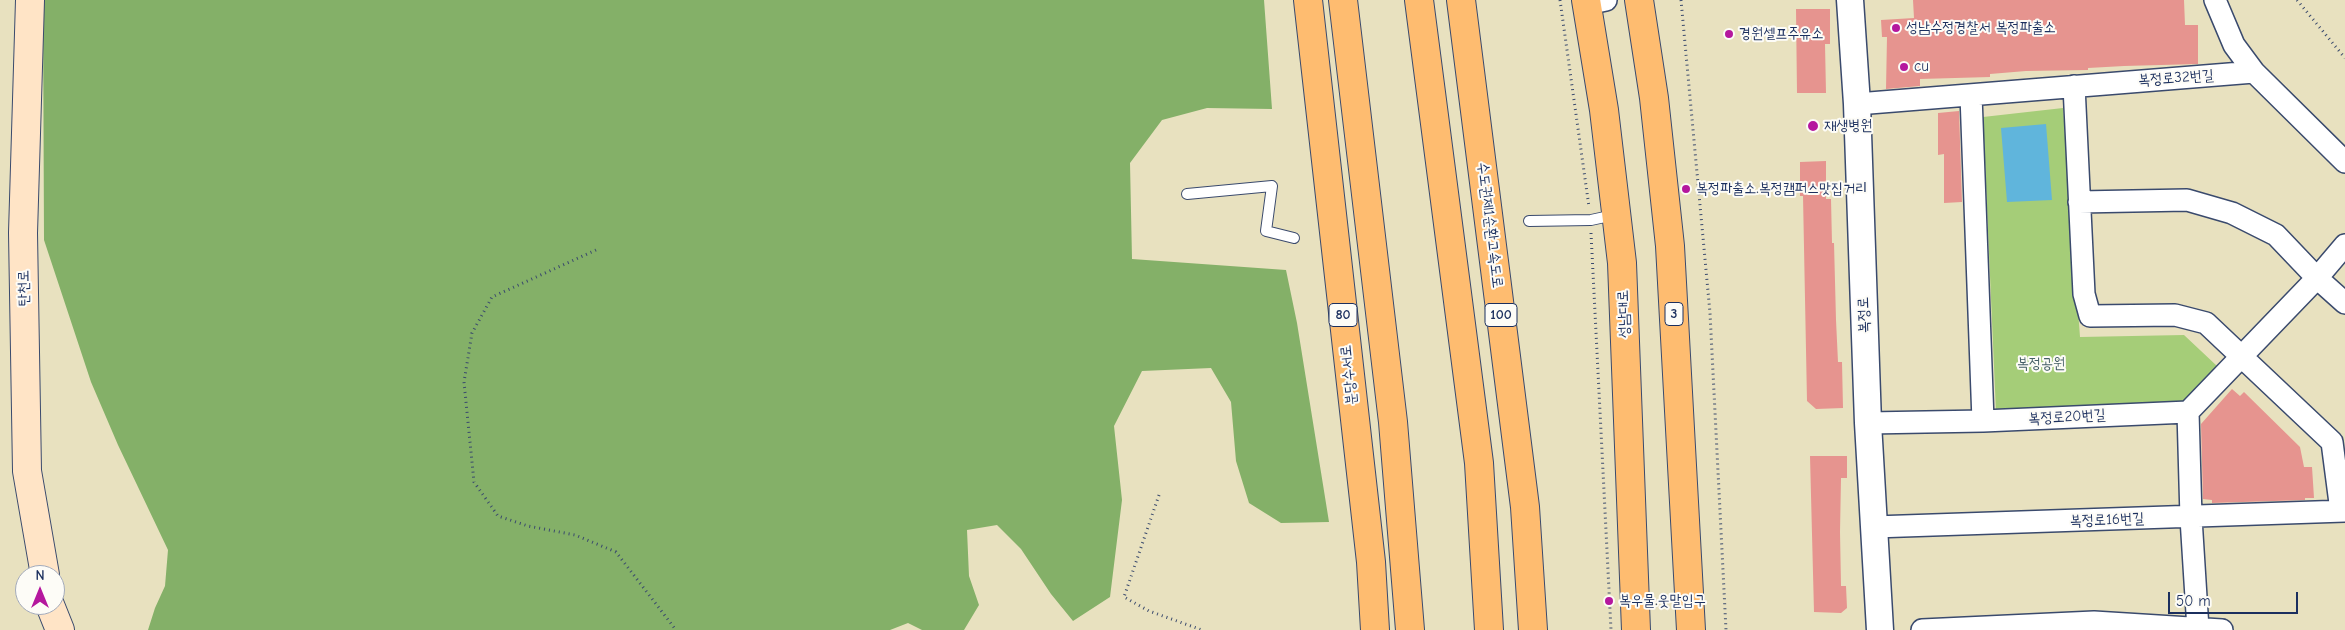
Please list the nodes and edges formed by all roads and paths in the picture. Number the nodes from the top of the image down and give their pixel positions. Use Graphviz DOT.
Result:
graph roads {
  1 [pos="30,0"];
  2 [pos="1308,0"];
  3 [pos="1343,0"];
  4 [pos="1419,0"];
  5 [pos="1461,0"];
  6 [pos="1639,0"];
  7 [pos="1681,0"];
  8 [pos="1850,0"];
  9 [pos="2215,0"];
  10 [pos="2297,0"];
  11 [pos="1585,1"];
  12 [pos="2345,58"];
  13 [pos="2254,72"];
  14 [pos="2074,86"];
  15 [pos="1971,95"];
  16 [pos="1857,104"];
  17 [pos="2345,162"];
  18 [pos="1188,194"];
  19 [pos="2079,202"];
  20 [pos="1603,217"];
  21 [pos="1529,221"];
  22 [pos="1294,238"];
  23 [pos="2345,246"];
  24 [pos="596,250"];
  25 [pos="2316,278"];
  26 [pos="2345,303"];
  27 [pos="2243,356"];
  28 [pos="2188,412"];
  29 [pos="1983,421"];
  30 [pos="1868,423"];
  31 [pos="1159,495"];
  32 [pos="2343,511"];
  33 [pos="2191,518"];
  34 [pos="1874,527"];
  35 [pos="43,565"];
  36 [pos="54,615"];
  37 [pos="2094,626"];
  38 [pos="1991,628"];
  39 [pos="2198,629"];
  40 [pos="60,630"];
  41 [pos="676,630"];
  42 [pos="1202,630"];
  43 [pos="1375,630"];
  44 [pos="1410,630"];
  45 [pos="1489,630"];
  46 [pos="1533,630"];
  47 [pos="1611,630"];
  48 [pos="1636,630"];
  49 [pos="1691,630"];
  50 [pos="1726,630"];
  51 [pos="1880,630"];
  52 [pos="1922,630"];
  53 [pos="2222,630"];
  1 -- 35 [label="main road, 탄천로"];
  2 -- 43 [label="main road, 분당수서로 / 80"];
  3 -- 44 [label="main road, 80"];
  4 -- 45 [label="main road"];
  5 -- 46 [label="main road, 수도권제1순환고속도로 / 100"];
  6 -- 49 [label="main road, 3"];
  7 -- 50 [label="path"];
  8 -- 16 [label="street, 복정로"];
  9 -- 13 [label="street"];
  10 -- 12 [label="path"];
  11 -- 20 [label="path"];
  11 -- 20 [label="main road, 성남대로"];
  13 -- 14 [label="street, 복정로32번길"];
  13 -- 17 [label="street"];
  14 -- 15 [label="street, 복정로32번길"];
  14 -- 19 [label="street"];
  15 -- 16 [label="street, 복정로32번길"];
  15 -- 29 [label="street"];
  16 -- 30 [label="street, 복정로"];
  18 -- 22 [label="lane"];
  19 -- 25 [label="street"];
  19 -- 27 [label="street"];
  20 -- 21 [label="lane"];
  20 -- 47 [label="path"];
  20 -- 48 [label="main road, 성남대로"];
  23 -- 25 [label="street"];
  24 -- 41 [label="path"];
  25 -- 26 [label="street"];
  25 -- 27 [label="street"];
  27 -- 28 [label="street"];
  27 -- 32 [label="street, 복정로16번길"];
  28 -- 29 [label="street, 복정로20번길"];
  28 -- 33 [label="street"];
  29 -- 30 [label="street, 복정로20번길"];
  30 -- 34 [label="street, 복정로"];
  31 -- 42 [label="path"];
  32 -- 33 [label="street, 복정로16번길"];
  33 -- 34 [label="street, 복정로16번길"];
  33 -- 39 [label="street"];
  34 -- 51 [label="street, 복정로"];
  36 -- 40 [label="main road"];
  37 -- 38 [label="street"];
  37 -- 39 [label="street"];
  38 -- 52 [label="street"];
  39 -- 53 [label="street"];
}
